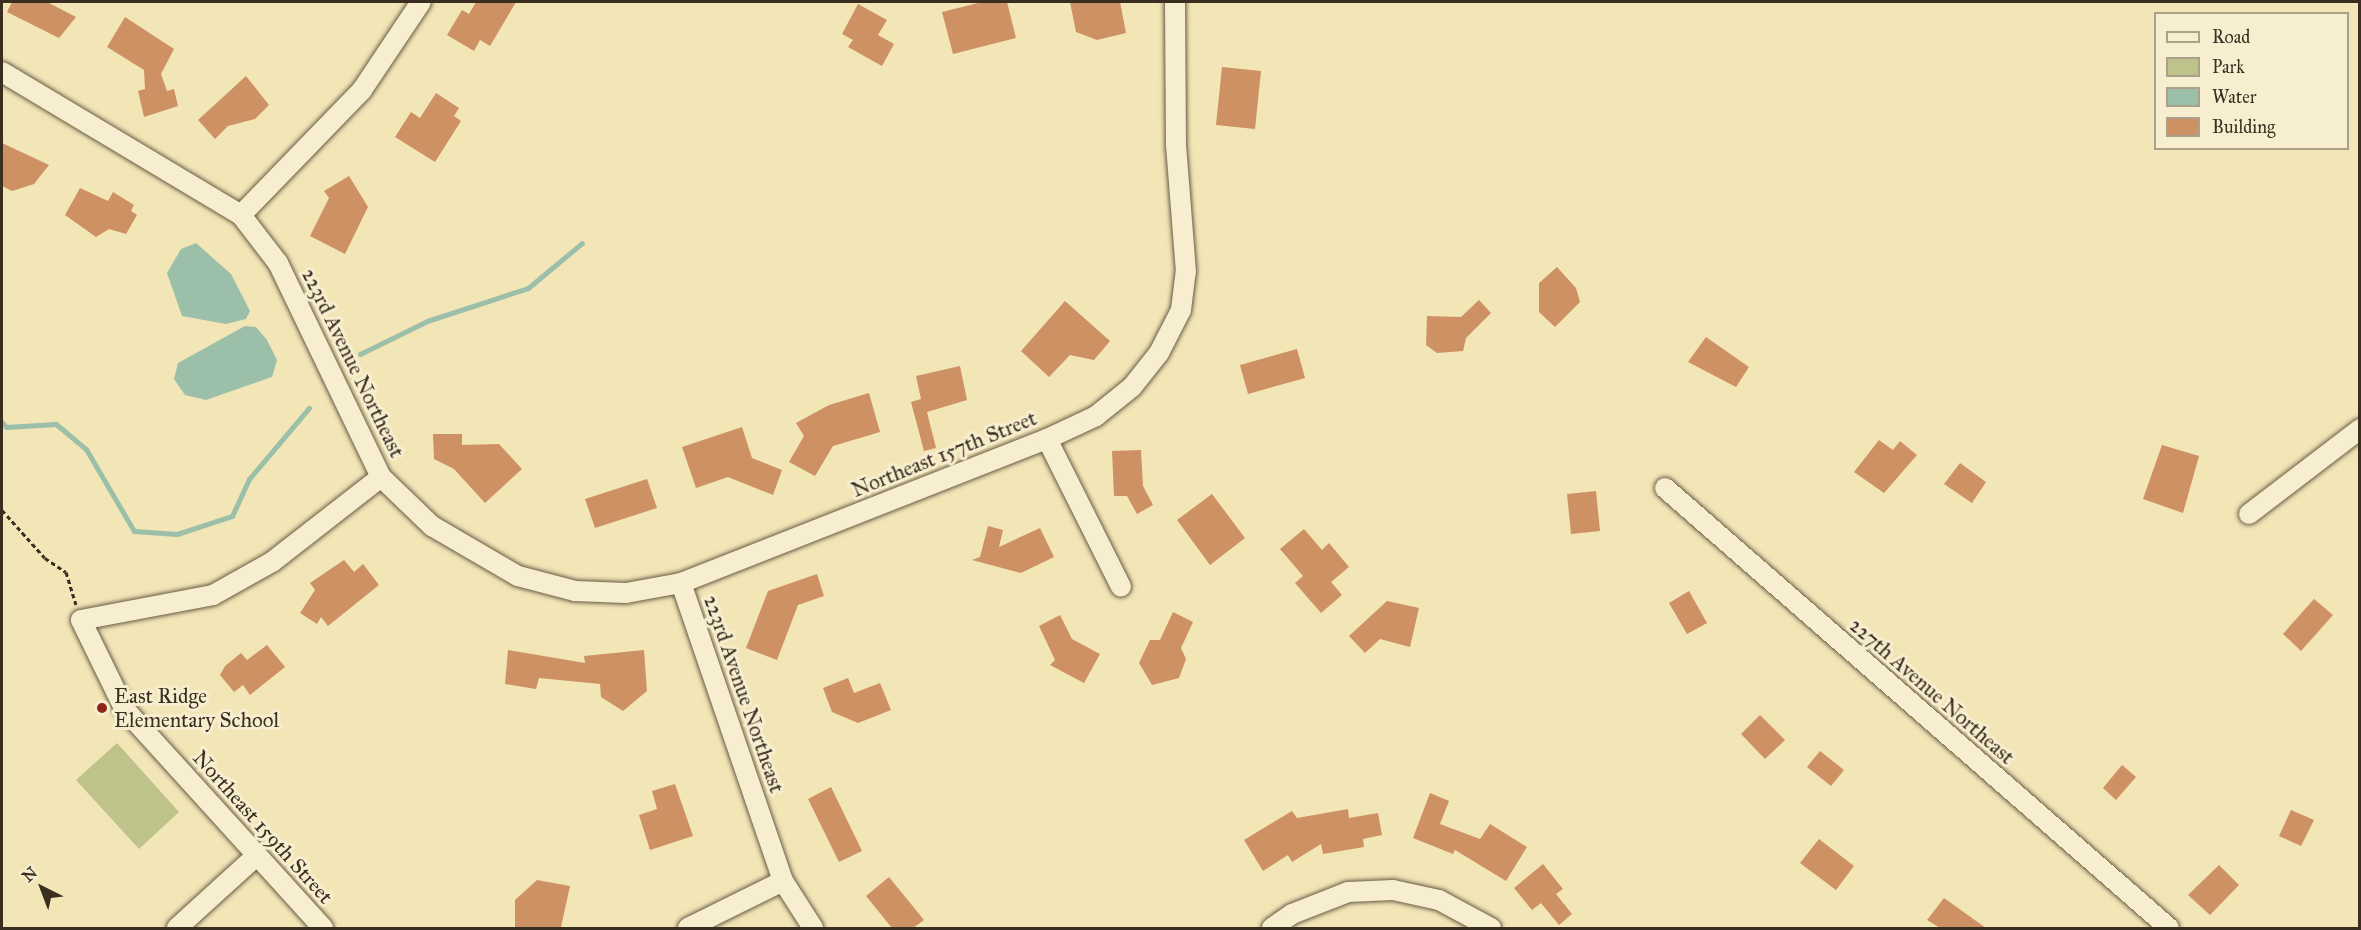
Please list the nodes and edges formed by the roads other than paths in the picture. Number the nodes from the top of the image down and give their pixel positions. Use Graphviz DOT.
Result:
graph roads {
  1 [pos="421,2"];
  2 [pos="1175,2"];
  3 [pos="2,72"];
  4 [pos="241,215"];
  5 [pos="2360,429"];
  6 [pos="1047,439"];
  7 [pos="381,477"];
  8 [pos="1665,488"];
  9 [pos="2249,514"];
  10 [pos="681,583"];
  11 [pos="1121,587"];
  12 [pos="256,856"];
  13 [pos="783,881"];
  14 [pos="177,928"];
  15 [pos="322,928"];
  16 [pos="688,928"];
  17 [pos="813,928"];
  18 [pos="1272,928"];
  19 [pos="1491,928"];
  20 [pos="2169,928"];
  1 -- 4 [label="street"];
  2 -- 6 [label="street, Northeast 157th Street"];
  3 -- 4 [label="street, 223rd Avenue Northeast"];
  4 -- 7 [label="street, 223rd Avenue Northeast"];
  5 -- 9 [label="street"];
  6 -- 10 [label="street, Northeast 157th Street"];
  6 -- 11 [label="street"];
  7 -- 10 [label="street, 223rd Avenue Northeast"];
  7 -- 12 [label="street, Northeast 159th Street"];
  8 -- 20 [label="street, 227th Avenue Northeast"];
  10 -- 13 [label="street, 223rd Avenue Northeast"];
  12 -- 14 [label="street"];
  12 -- 15 [label="street, Northeast 159th Street"];
  13 -- 16 [label="street"];
  13 -- 17 [label="street, 223rd Avenue Northeast"];
  18 -- 19 [label="street"];
}
